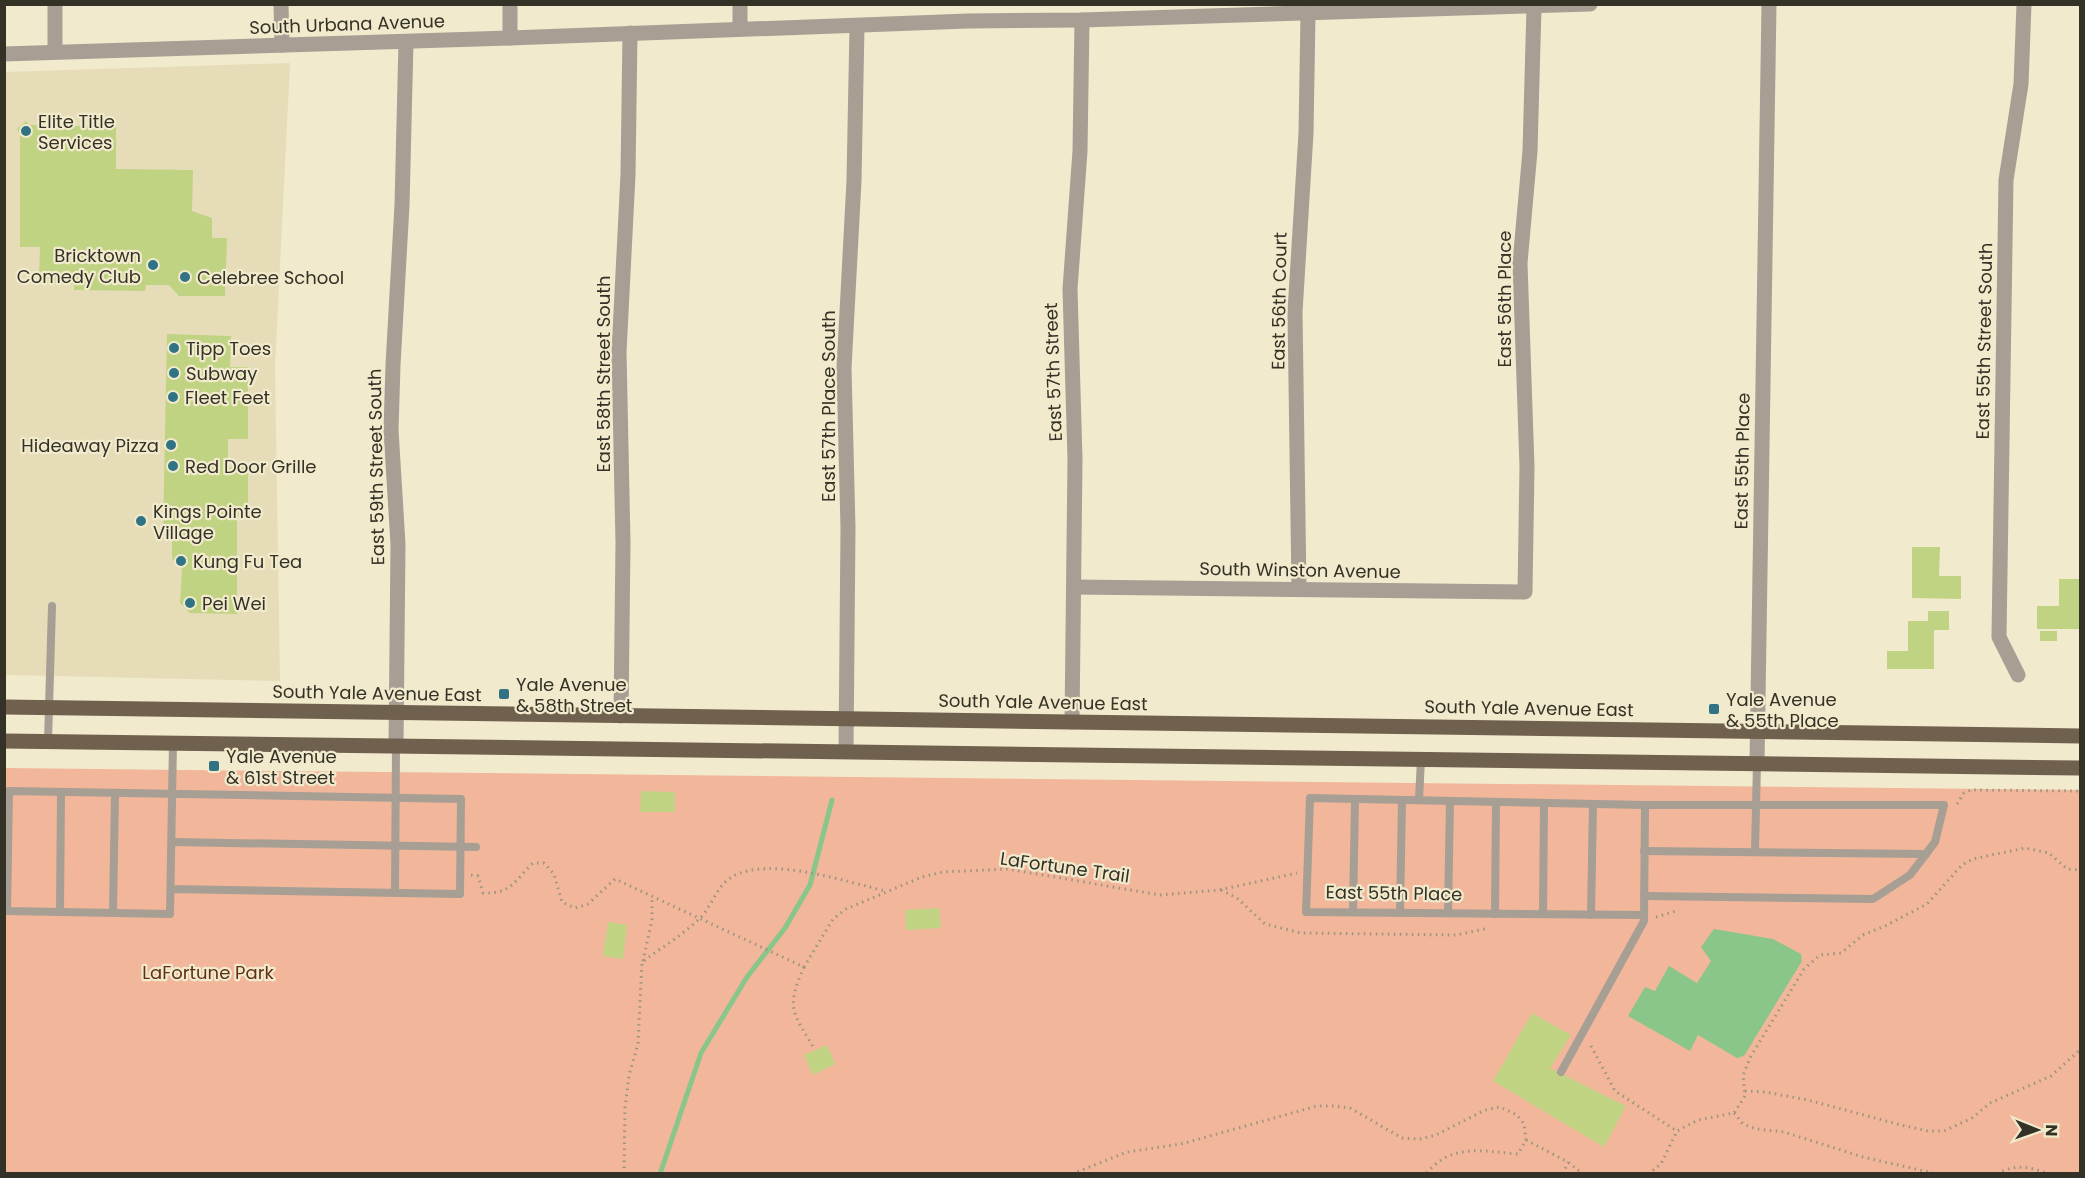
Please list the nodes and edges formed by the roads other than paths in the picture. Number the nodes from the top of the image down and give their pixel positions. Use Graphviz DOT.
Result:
graph roads {
  1 [pos="55,4"];
  2 [pos="281,4"];
  3 [pos="510,4"];
  4 [pos="740,4"];
  5 [pos="968,4"];
  6 [pos="1590,4"];
  7 [pos="1769,4"];
  8 [pos="2009,4"];
  9 [pos="2024,5"];
  10 [pos="1419,7"];
  11 [pos="1534,7"];
  12 [pos="1193,11"];
  13 [pos="1308,14"];
  14 [pos="1082,20"];
  15 [pos="968,21"];
  16 [pos="857,26"];
  17 [pos="740,28"];
  18 [pos="630,33"];
  19 [pos="510,38"];
  20 [pos="406,42"];
  21 [pos="282,45"];
  22 [pos="55,52"];
  23 [pos="4,54"];
  24 [pos="1074,587"];
  25 [pos="1299,589"];
  26 [pos="1526,592"];
  27 [pos="52,606"];
  28 [pos="2018,675"];
  29 [pos="4,707"];
  30 [pos="50,708"];
  31 [pos="396,712"];
  32 [pos="621,716"];
  33 [pos="846,719"];
  34 [pos="1072,722"];
  35 [pos="1758,731"];
  36 [pos="2080,736"];
  37 [pos="4,741"];
  38 [pos="48,741"];
  39 [pos="173,743"];
  40 [pos="396,746"];
  41 [pos="846,751"];
  42 [pos="1421,759"];
  43 [pos="1757,763"];
  44 [pos="2080,768"];
  45 [pos="62,792"];
  46 [pos="115,793"];
  47 [pos="172,794"];
  48 [pos="396,798"];
  49 [pos="1355,799"];
  50 [pos="1402,800"];
  51 [pos="1419,800"];
  52 [pos="1450,801"];
  53 [pos="1496,802"];
  54 [pos="1544,803"];
  55 [pos="1593,804"];
  56 [pos="1645,805"];
  57 [pos="1757,806"];
  58 [pos="172,842"];
  59 [pos="396,846"];
  60 [pos="461,847"];
  61 [pos="476,848"];
  62 [pos="1644,851"];
  63 [pos="1755,852"];
  64 [pos="1926,854"];
  65 [pos="171,889"];
  66 [pos="395,893"];
  67 [pos="1644,896"];
  68 [pos="60,912"];
  69 [pos="1353,912"];
  70 [pos="113,913"];
  71 [pos="1400,913"];
  72 [pos="1448,913"];
  73 [pos="1495,914"];
  74 [pos="1543,914"];
  75 [pos="1591,915"];
  76 [pos="1643,915"];
  77 [pos="1561,1072"];
  1 -- 22 [label="street"];
  2 -- 21 [label="street"];
  3 -- 19 [label="street"];
  4 -- 17 [label="street"];
  5 -- 15 [label="street"];
  6 -- 11 [label="street, South Urbana Avenue"];
  7 -- 35 [label="street, East 55th Place"];
  8 -- 9 [label="street"];
  9 -- 28 [label="street, East 55th Street South"];
  10 -- 11 [label="street, South Urbana Avenue"];
  10 -- 13 [label="street, South Urbana Avenue"];
  11 -- 26 [label="street, East 56th Place"];
  12 -- 13 [label="street, South Urbana Avenue"];
  12 -- 14 [label="street, South Urbana Avenue"];
  13 -- 25 [label="street, East 56th Court"];
  14 -- 15 [label="street, South Urbana Avenue"];
  14 -- 24 [label="street, East 57th Street"];
  15 -- 16 [label="street, South Urbana Avenue"];
  16 -- 17 [label="street, South Urbana Avenue"];
  16 -- 33 [label="street, East 57th Place South"];
  17 -- 18 [label="street, South Urbana Avenue"];
  18 -- 19 [label="street, South Urbana Avenue"];
  18 -- 32 [label="street, East 58th Street South"];
  19 -- 20 [label="street, South Urbana Avenue"];
  20 -- 21 [label="street, South Urbana Avenue"];
  20 -- 31 [label="street, East 59th Street South"];
  21 -- 22 [label="street, South Urbana Avenue"];
  22 -- 23 [label="street, South Urbana Avenue"];
  24 -- 25 [label="street, South Winston Avenue"];
  24 -- 34 [label="street, East 57th Street"];
  25 -- 26 [label="street, South Winston Avenue"];
  27 -- 30 [label="lane"];
  29 -- 30 [label="main road, South Yale Avenue East"];
  30 -- 31 [label="main road, South Yale Avenue East"];
  30 -- 38 [label="lane"];
  31 -- 32 [label="main road, South Yale Avenue East"];
  31 -- 40 [label="street, East 59th Street South"];
  32 -- 33 [label="main road, South Yale Avenue East"];
  33 -- 34 [label="main road, South Yale Avenue East"];
  33 -- 41 [label="street, East 57th Place South"];
  34 -- 35 [label="main road, South Yale Avenue East"];
  35 -- 36 [label="main road, South Yale Avenue East"];
  35 -- 43 [label="street, East 55th Place"];
  37 -- 38 [label="main road"];
  38 -- 39 [label="main road"];
  39 -- 40 [label="main road"];
  39 -- 47 [label="lane"];
  40 -- 41 [label="main road"];
  40 -- 48 [label="lane, East 59th Street South"];
  41 -- 42 [label="main road"];
  42 -- 43 [label="main road"];
  42 -- 51 [label="lane"];
  43 -- 44 [label="main road"];
  43 -- 57 [label="lane, East 55th Place"];
  45 -- 46 [label="lane"];
  45 -- 68 [label="lane"];
  45 -- 68 [label="lane"];
  46 -- 47 [label="lane"];
  46 -- 70 [label="lane"];
  47 -- 48 [label="lane"];
  47 -- 58 [label="lane"];
  48 -- 59 [label="lane, East 59th Street South"];
  48 -- 60 [label="lane"];
  49 -- 50 [label="lane, East 55th Place"];
  49 -- 69 [label="lane"];
  49 -- 69 [label="lane, East 55th Place"];
  50 -- 51 [label="lane, East 55th Place"];
  50 -- 71 [label="lane"];
  51 -- 52 [label="lane, East 55th Place"];
  52 -- 53 [label="lane, East 55th Place"];
  52 -- 72 [label="lane"];
  53 -- 54 [label="lane, East 55th Place"];
  53 -- 73 [label="lane"];
  54 -- 55 [label="lane, East 55th Place"];
  54 -- 74 [label="lane"];
  55 -- 56 [label="lane, East 55th Place"];
  55 -- 75 [label="lane"];
  56 -- 57 [label="lane, East 55th Place"];
  56 -- 62 [label="lane"];
  57 -- 63 [label="lane"];
  57 -- 64 [label="lane"];
  58 -- 59 [label="lane"];
  58 -- 65 [label="lane"];
  59 -- 60 [label="lane"];
  59 -- 66 [label="lane, East 59th Street South"];
  60 -- 61 [label="lane"];
  60 -- 66 [label="lane"];
  62 -- 63 [label="lane"];
  62 -- 67 [label="lane"];
  63 -- 64 [label="lane"];
  64 -- 67 [label="lane"];
  65 -- 66 [label="lane"];
  65 -- 70 [label="lane"];
  67 -- 76 [label="lane"];
  68 -- 70 [label="lane"];
  69 -- 71 [label="lane, East 55th Place"];
  71 -- 72 [label="lane, East 55th Place"];
  72 -- 73 [label="lane, East 55th Place"];
  73 -- 74 [label="lane, East 55th Place"];
  74 -- 75 [label="lane, East 55th Place"];
  75 -- 76 [label="lane, East 55th Place"];
  76 -- 77 [label="lane"];
}
